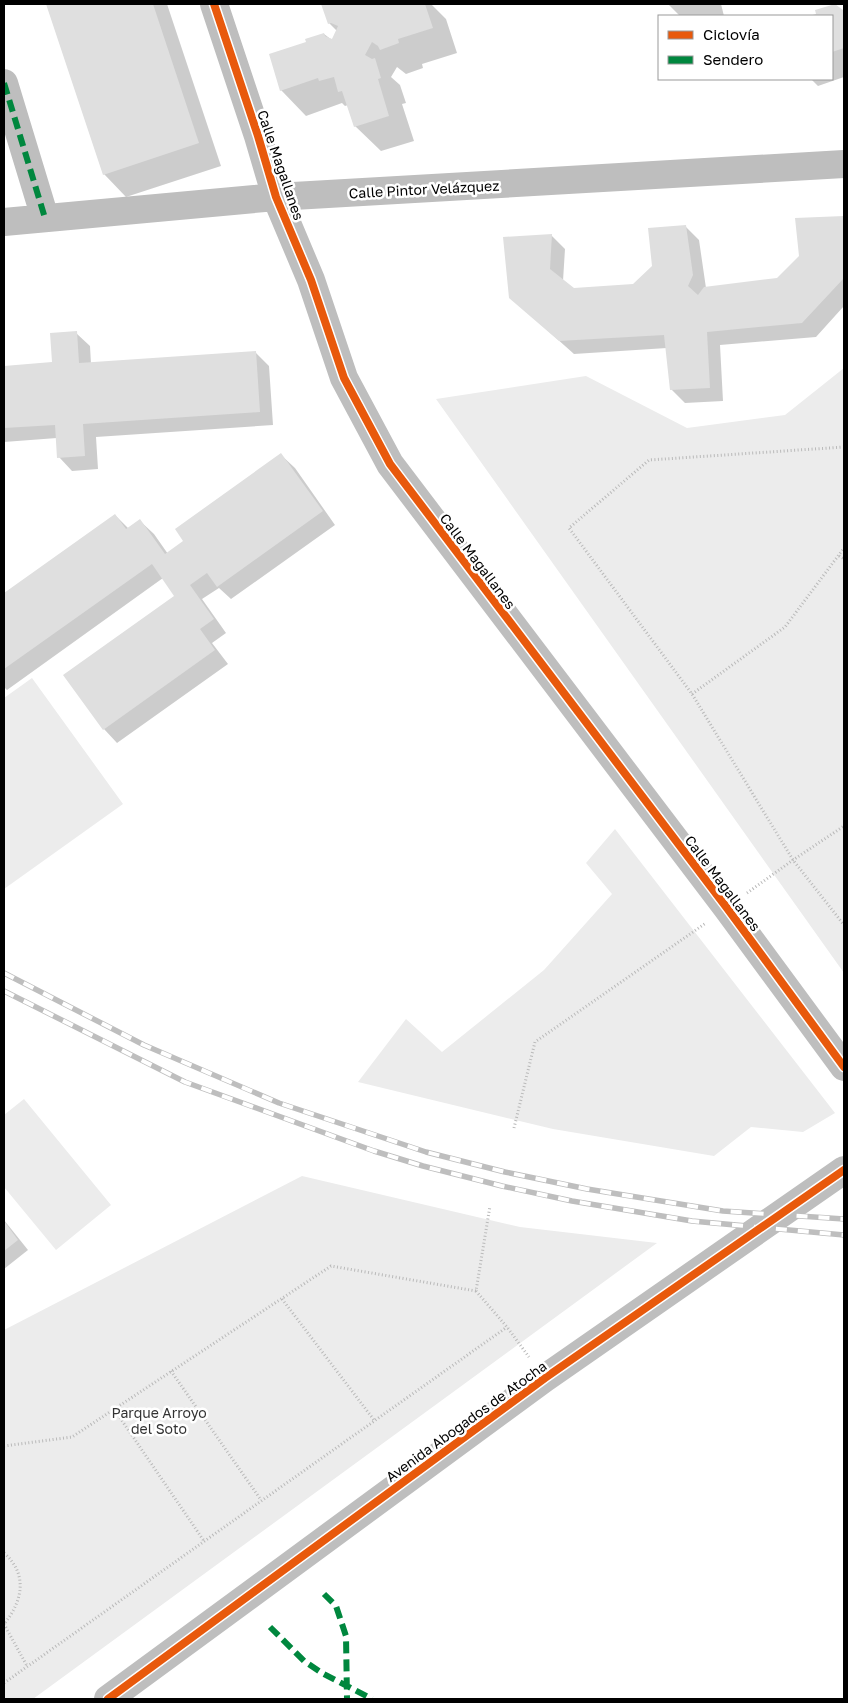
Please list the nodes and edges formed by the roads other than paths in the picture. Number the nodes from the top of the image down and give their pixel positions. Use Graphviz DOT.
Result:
graph roads {
  1 [pos="214,4"];
  2 [pos="4,83"];
  3 [pos="844,164"];
  4 [pos="276,198"];
  5 [pos="45,218"];
  6 [pos="4,222"];
  7 [pos="844,1067"];
  8 [pos="844,1170"];
  9 [pos="108,1699"];
  1 -- 4 [label="street, Calle Magallanes"];
  2 -- 5 [label="street"];
  3 -- 4 [label="street, Calle Pintor Velázquez"];
  4 -- 5 [label="street, Calle Pintor Velázquez"];
  4 -- 7 [label="street, Calle Magallanes"];
  5 -- 6 [label="street, Calle Pintor Velázquez"];
  8 -- 9 [label="street, Avenida Abogados de Atocha"];
}
